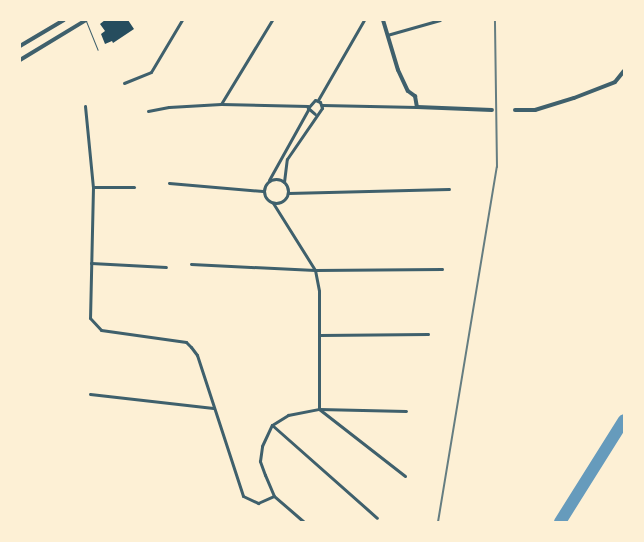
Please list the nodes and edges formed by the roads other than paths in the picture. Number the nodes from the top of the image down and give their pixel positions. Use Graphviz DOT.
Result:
graph roads {
  1 [pos="64,20"];
  2 [pos="86,20"];
  3 [pos="182,20"];
  4 [pos="272,20"];
  5 [pos="364,20"];
  6 [pos="383,20"];
  7 [pos="440,20"];
  8 [pos="387,35"];
  9 [pos="20,46"];
  10 [pos="98,50"];
  11 [pos="20,60"];
  12 [pos="624,71"];
  13 [pos="124,83"];
  14 [pos="318,100"];
  15 [pos="221,104"];
  16 [pos="322,105"];
  17 [pos="84,106"];
  18 [pos="417,107"];
  19 [pos="308,108"];
  20 [pos="492,110"];
  21 [pos="515,110"];
  22 [pos="148,111"];
  23 [pos="315,114"];
  24 [pos="269,180"];
  25 [pos="284,182"];
  26 [pos="169,183"];
  27 [pos="93,187"];
  28 [pos="134,187"];
  29 [pos="449,189"];
  30 [pos="263,191"];
  31 [pos="288,193"];
  32 [pos="273,203"];
  33 [pos="91,263"];
  34 [pos="190,264"];
  35 [pos="166,267"];
  36 [pos="442,269"];
  37 [pos="315,270"];
  38 [pos="428,334"];
  39 [pos="320,335"];
  40 [pos="90,394"];
  41 [pos="213,408"];
  42 [pos="319,409"];
  43 [pos="406,411"];
  44 [pos="272,425"];
  45 [pos="405,476"];
  46 [pos="274,496"];
  47 [pos="377,518"];
  48 [pos="304,522"];
  1 -- 9 [label="street"];
  2 -- 10 [label="lane"];
  2 -- 11 [label="street"];
  3 -- 13 [label="street"];
  4 -- 15 [label="street"];
  5 -- 14 [label="street"];
  6 -- 8 [label="street"];
  7 -- 8 [label="street"];
  8 -- 18 [label="street"];
  12 -- 21 [label="street"];
  14 -- 16 [label="street"];
  14 -- 19 [label="street"];
  15 -- 19 [label="street"];
  15 -- 22 [label="street"];
  16 -- 18 [label="street"];
  16 -- 23 [label="street"];
  17 -- 27 [label="street"];
  18 -- 20 [label="street"];
  19 -- 23 [label="street"];
  19 -- 24 [label="street"];
  23 -- 25 [label="street"];
  24 -- 25 [label="street"];
  24 -- 30 [label="street"];
  25 -- 31 [label="street"];
  26 -- 30 [label="street"];
  27 -- 28 [label="street"];
  27 -- 33 [label="street"];
  29 -- 31 [label="street"];
  30 -- 32 [label="street"];
  31 -- 32 [label="street"];
  32 -- 37 [label="street"];
  33 -- 35 [label="street"];
  33 -- 41 [label="street"];
  34 -- 37 [label="street"];
  36 -- 37 [label="street"];
  37 -- 39 [label="street"];
  38 -- 39 [label="street"];
  39 -- 42 [label="street"];
  40 -- 41 [label="street"];
  41 -- 46 [label="street"];
  42 -- 43 [label="street"];
  42 -- 44 [label="street"];
  42 -- 45 [label="street"];
  44 -- 46 [label="street"];
  44 -- 47 [label="street"];
  46 -- 48 [label="street"];
}
